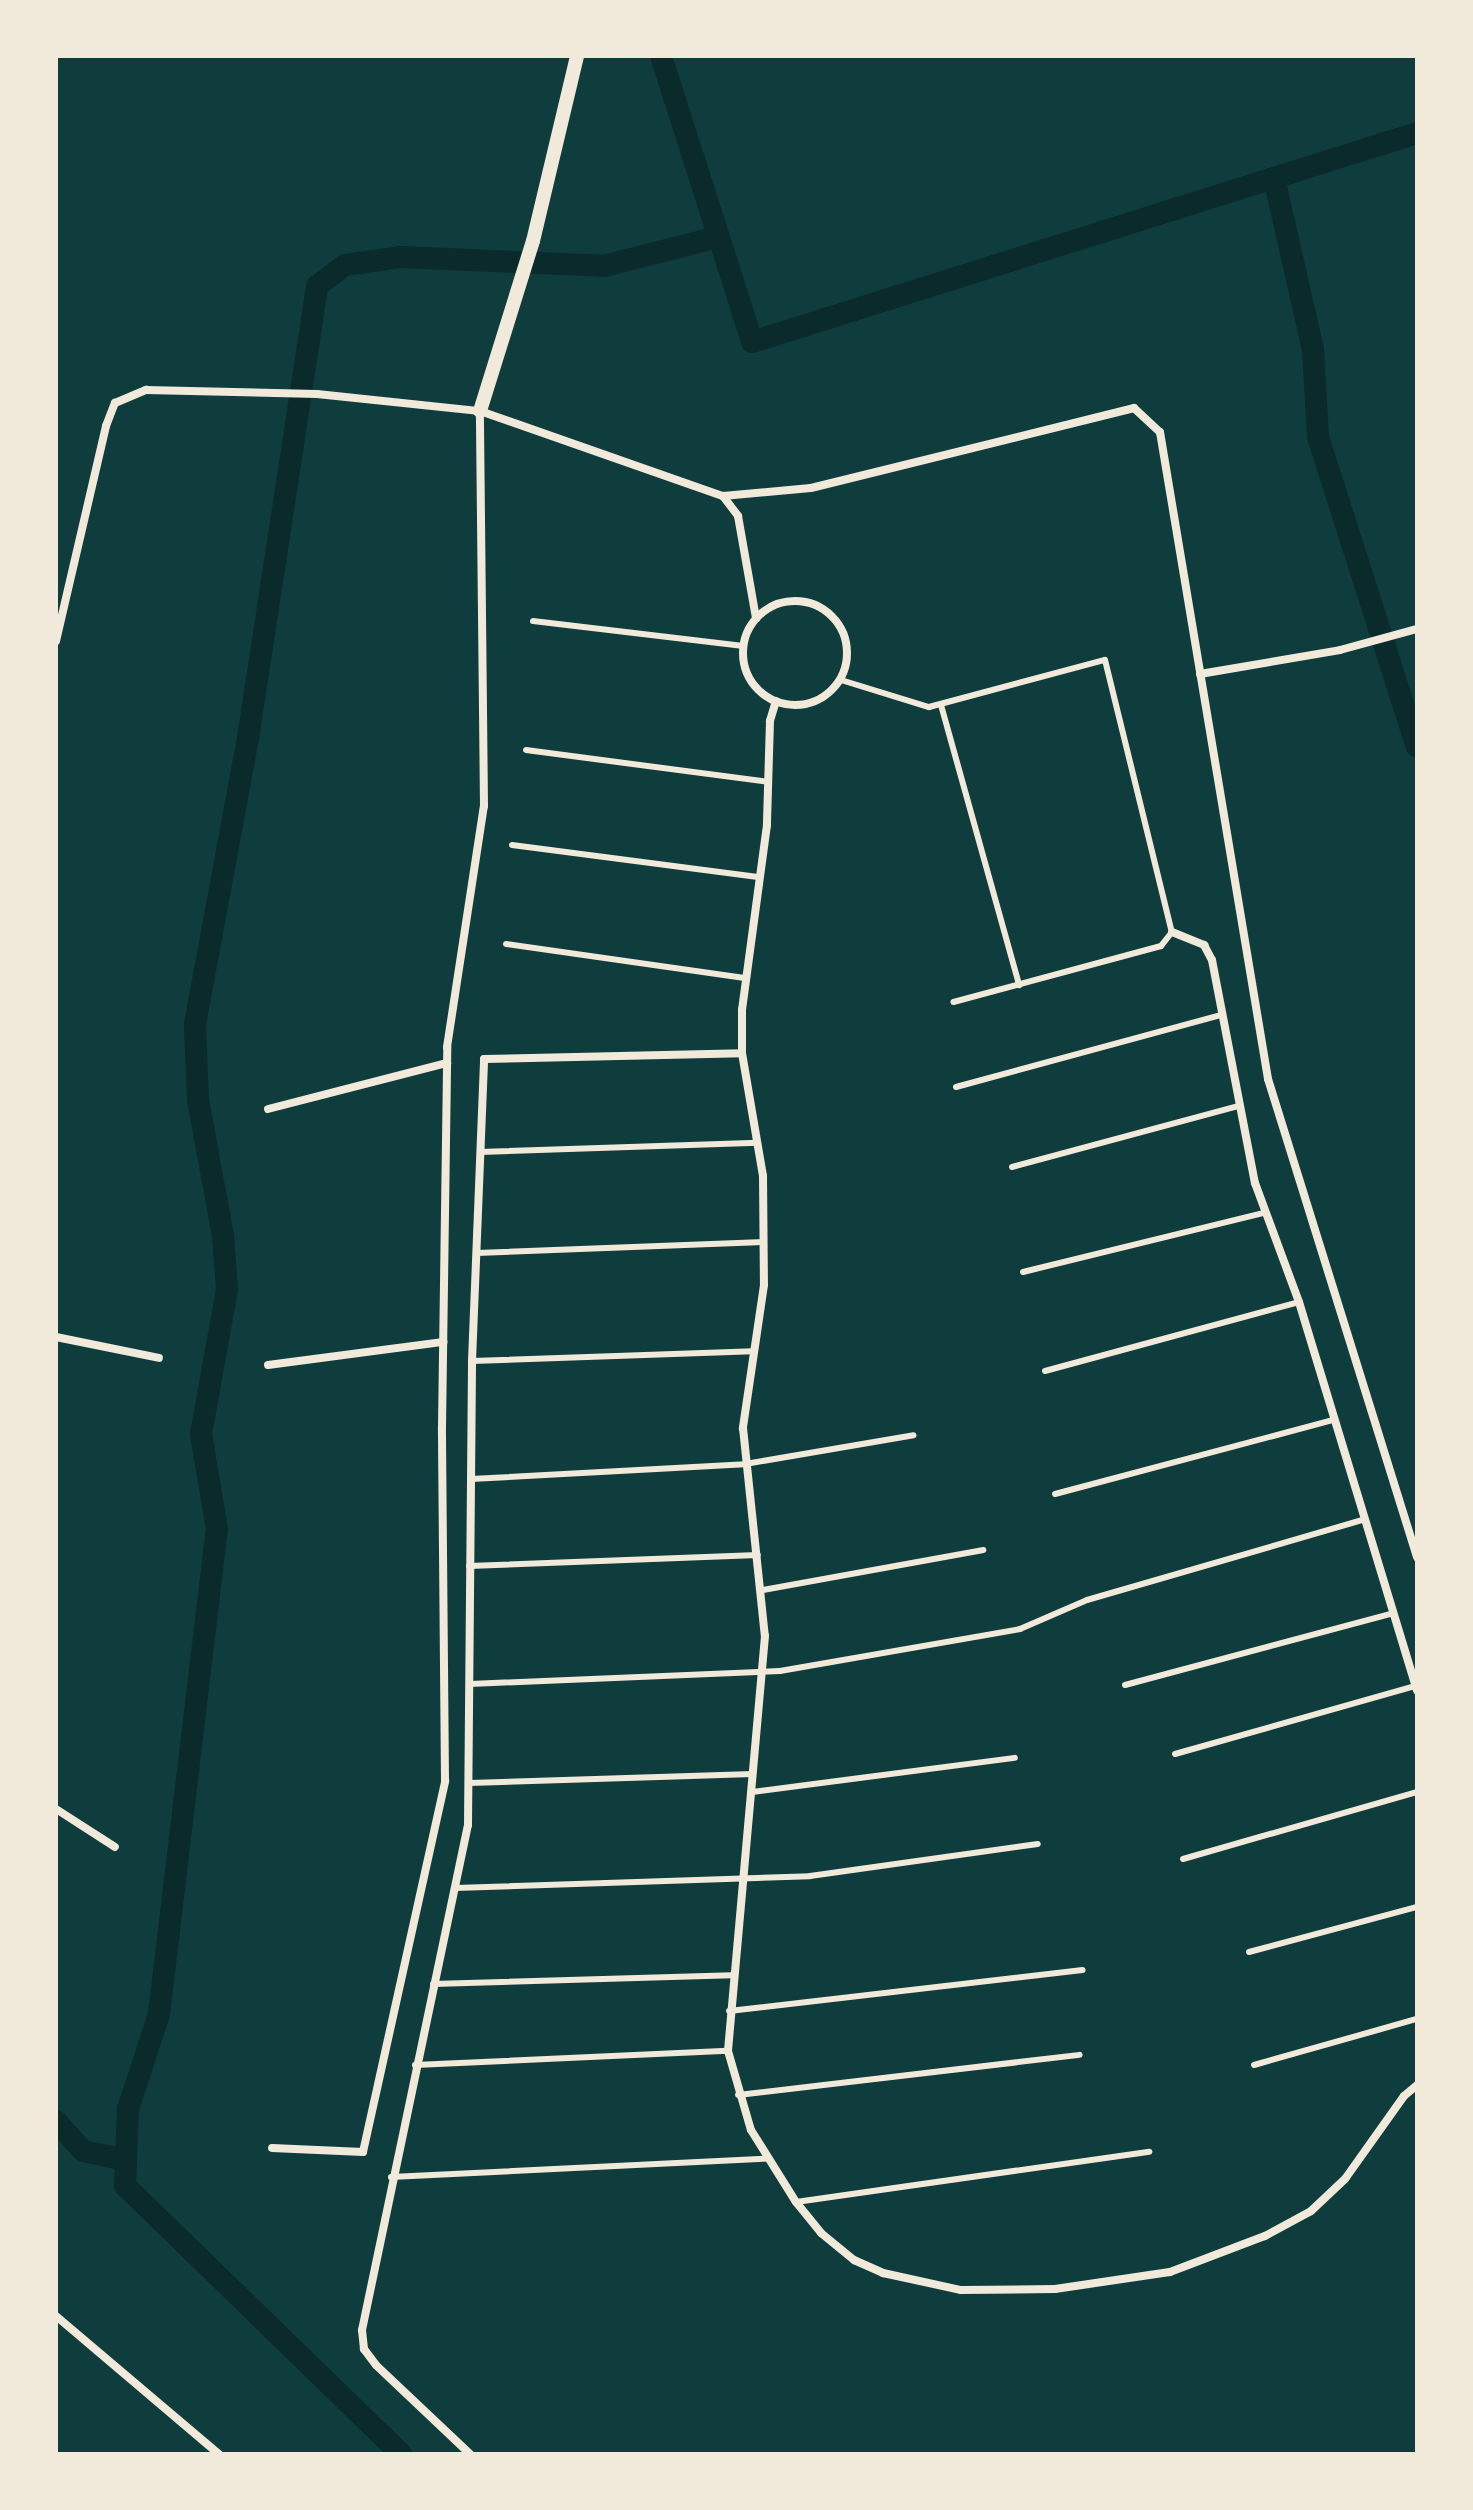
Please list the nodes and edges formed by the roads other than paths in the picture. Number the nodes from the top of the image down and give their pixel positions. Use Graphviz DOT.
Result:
graph roads {
  1 [pos="577,56"];
  2 [pos="480,411"];
  3 [pos="723,496"];
  4 [pos="756,618"];
  5 [pos="533,621"];
  6 [pos="1417,629"];
  7 [pos="56,641"];
  8 [pos="744,646"];
  9 [pos="1200,674"];
  10 [pos="841,680"];
  11 [pos="776,701"];
  12 [pos="941,705"];
  13 [pos="526,750"];
  14 [pos="769,782"];
  15 [pos="512,845"];
  16 [pos="758,877"];
  17 [pos="1172,932"];
  18 [pos="506,944"];
  19 [pos="745,978"];
  20 [pos="1019,985"];
  21 [pos="953,1002"];
  22 [pos="1221,1015"];
  23 [pos="742,1053"];
  24 [pos="447,1063"];
  25 [pos="956,1087"];
  26 [pos="1238,1106"];
  27 [pos="268,1109"];
  28 [pos="758,1143"];
  29 [pos="480,1152"];
  30 [pos="1012,1167"];
  31 [pos="1264,1213"];
  32 [pos="764,1242"];
  33 [pos="477,1253"];
  34 [pos="1023,1272"];
  35 [pos="1299,1302"];
  36 [pos="56,1337"];
  37 [pos="443,1342"];
  38 [pos="753,1351"];
  39 [pos="159,1358"];
  40 [pos="472,1361"];
  41 [pos="268,1365"];
  42 [pos="1045,1371"];
  43 [pos="1334,1420"];
  44 [pos="914,1435"];
  45 [pos="745,1464"];
  46 [pos="471,1479"];
  47 [pos="1055,1494"];
  48 [pos="1363,1520"];
  49 [pos="983,1550"];
  50 [pos="758,1555"];
  51 [pos="1417,1557"];
  52 [pos="469,1566"];
  53 [pos="763,1590"];
  54 [pos="1393,1613"];
  55 [pos="762,1672"];
  56 [pos="470,1684"];
  57 [pos="1125,1685"];
  58 [pos="1416,1688"];
  59 [pos="1175,1754"];
  60 [pos="1015,1758"];
  61 [pos="753,1774"];
  62 [pos="469,1783"];
  63 [pos="752,1792"];
  64 [pos="1417,1792"];
  65 [pos="56,1809"];
  66 [pos="1038,1844"];
  67 [pos="115,1847"];
  68 [pos="1183,1859"];
  69 [pos="742,1878"];
  70 [pos="455,1888"];
  71 [pos="1417,1907"];
  72 [pos="1249,1952"];
  73 [pos="1083,1970"];
  74 [pos="732,1975"];
  75 [pos="433,1984"];
  76 [pos="729,2011"];
  77 [pos="1417,2019"];
  78 [pos="728,2051"];
  79 [pos="1080,2055"];
  80 [pos="415,2065"];
  81 [pos="1254,2065"];
  82 [pos="1417,2085"];
  83 [pos="738,2095"];
  84 [pos="272,2148"];
  85 [pos="1149,2152"];
  86 [pos="765,2159"];
  87 [pos="391,2177"];
  88 [pos="796,2202"];
  89 [pos="56,2317"];
  90 [pos="219,2454"];
  91 [pos="470,2454"];
  1 -- 2 [label="street"];
  2 -- 3 [label="street"];
  2 -- 7 [label="street"];
  2 -- 24 [label="street"];
  3 -- 4 [label="street"];
  3 -- 9 [label="street"];
  4 -- 8 [label="street"];
  4 -- 10 [label="street"];
  5 -- 8 [label="lane"];
  6 -- 9 [label="street"];
  8 -- 11 [label="street"];
  9 -- 51 [label="street"];
  10 -- 11 [label="street"];
  10 -- 12 [label="lane"];
  11 -- 14 [label="street"];
  12 -- 17 [label="lane"];
  12 -- 20 [label="lane"];
  13 -- 14 [label="lane"];
  14 -- 16 [label="street"];
  15 -- 16 [label="lane"];
  16 -- 19 [label="street"];
  17 -- 20 [label="lane"];
  17 -- 22 [label="street"];
  18 -- 19 [label="lane"];
  19 -- 23 [label="street"];
  20 -- 21 [label="lane"];
  22 -- 25 [label="lane"];
  22 -- 26 [label="street"];
  23 -- 28 [label="street"];
  23 -- 29 [label="street"];
  24 -- 27 [label="street"];
  24 -- 37 [label="street"];
  26 -- 30 [label="lane"];
  26 -- 31 [label="street"];
  28 -- 29 [label="lane"];
  28 -- 32 [label="street"];
  29 -- 33 [label="street"];
  31 -- 34 [label="lane"];
  31 -- 35 [label="street"];
  32 -- 33 [label="lane"];
  32 -- 38 [label="street"];
  33 -- 40 [label="street"];
  35 -- 42 [label="lane"];
  35 -- 43 [label="street"];
  36 -- 39 [label="street"];
  37 -- 41 [label="street"];
  37 -- 84 [label="street"];
  38 -- 40 [label="lane"];
  38 -- 45 [label="street"];
  40 -- 46 [label="street"];
  43 -- 47 [label="lane"];
  43 -- 48 [label="street"];
  44 -- 45 [label="lane"];
  45 -- 46 [label="lane"];
  45 -- 50 [label="street"];
  46 -- 52 [label="street"];
  48 -- 54 [label="street"];
  48 -- 55 [label="lane"];
  49 -- 53 [label="lane"];
  50 -- 52 [label="lane"];
  50 -- 53 [label="street"];
  52 -- 56 [label="street"];
  53 -- 55 [label="street"];
  54 -- 57 [label="lane"];
  54 -- 58 [label="street"];
  55 -- 56 [label="lane"];
  55 -- 61 [label="street"];
  56 -- 62 [label="street"];
  58 -- 59 [label="lane"];
  60 -- 63 [label="lane"];
  61 -- 62 [label="lane"];
  61 -- 63 [label="street"];
  62 -- 70 [label="street"];
  63 -- 69 [label="street"];
  64 -- 68 [label="lane"];
  65 -- 67 [label="street"];
  66 -- 69 [label="lane"];
  69 -- 70 [label="lane"];
  69 -- 74 [label="street"];
  70 -- 75 [label="street"];
  71 -- 72 [label="lane"];
  73 -- 76 [label="lane"];
  74 -- 75 [label="lane"];
  74 -- 76 [label="street"];
  75 -- 80 [label="street"];
  76 -- 78 [label="street"];
  77 -- 81 [label="lane"];
  78 -- 80 [label="lane"];
  78 -- 83 [label="street"];
  79 -- 83 [label="lane"];
  80 -- 87 [label="street"];
  82 -- 88 [label="street"];
  83 -- 86 [label="street"];
  85 -- 88 [label="lane"];
  86 -- 87 [label="lane"];
  86 -- 88 [label="street"];
  87 -- 91 [label="street"];
  89 -- 90 [label="street"];
}
